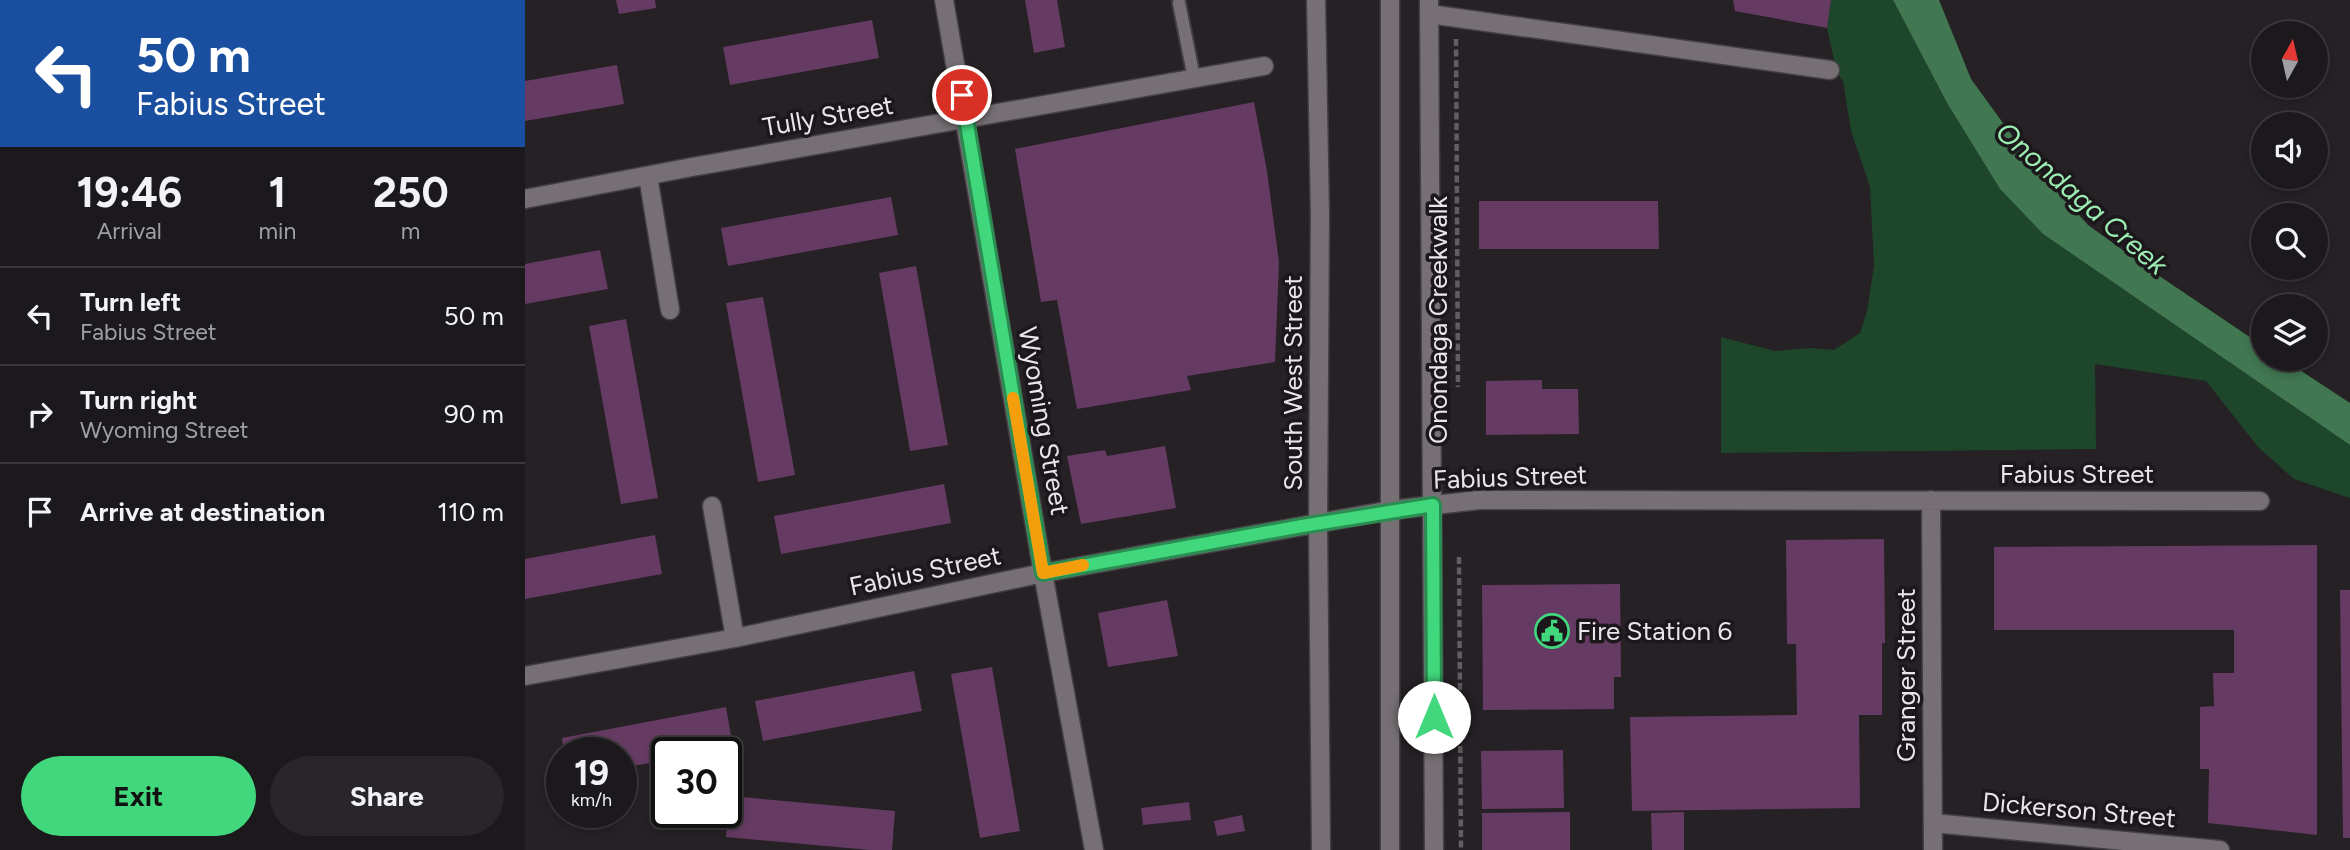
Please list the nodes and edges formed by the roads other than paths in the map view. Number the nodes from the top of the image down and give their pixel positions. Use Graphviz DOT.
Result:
graph roads {
  1 [pos="944,0"];
  2 [pos="1316,0"];
  3 [pos="1390,0"];
  4 [pos="1179,3"];
  5 [pos="1429,7"];
  6 [pos="1264,65"];
  7 [pos="1830,69"];
  8 [pos="1194,78"];
  9 [pos="966,119"];
  10 [pos="648,176"];
  11 [pos="525,199"];
  12 [pos="670,310"];
  13 [pos="1931,500"];
  14 [pos="2260,501"];
  15 [pos="1433,505"];
  16 [pos="712,506"];
  17 [pos="1391,510"];
  18 [pos="1318,523"];
  19 [pos="1043,573"];
  20 [pos="735,638"];
  21 [pos="525,676"];
  22 [pos="1933,823"];
  23 [pos="1094,850"];
  24 [pos="1321,850"];
  25 [pos="1390,850"];
  26 [pos="1434,850"];
  27 [pos="1933,850"];
  28 [pos="2220,850"];
  1 -- 9 [label="street, Wyoming Street"];
  2 -- 18 [label="street, South West Street"];
  3 -- 17 [label="street"];
  4 -- 8 [label="lane"];
  5 -- 7 [label="street"];
  5 -- 15 [label="street"];
  6 -- 8 [label="street, Tully Street"];
  8 -- 9 [label="street, Tully Street"];
  9 -- 10 [label="street, Tully Street"];
  9 -- 19 [label="street, Wyoming Street"];
  10 -- 11 [label="street, Tully Street"];
  10 -- 12 [label="street"];
  13 -- 14 [label="street, Fabius Street"];
  13 -- 15 [label="street, Fabius Street"];
  13 -- 22 [label="street, Granger Street"];
  15 -- 17 [label="street, Fabius Street"];
  15 -- 26 [label="street"];
  16 -- 20 [label="street"];
  17 -- 18 [label="street, Fabius Street"];
  17 -- 25 [label="street"];
  18 -- 19 [label="street, Fabius Street"];
  18 -- 24 [label="street, South West Street"];
  19 -- 20 [label="street, Fabius Street"];
  19 -- 23 [label="street, Wyoming Street"];
  20 -- 21 [label="street, Fabius Street"];
  22 -- 27 [label="street, Granger Street"];
  22 -- 28 [label="street, Dickerson Street"];
}
